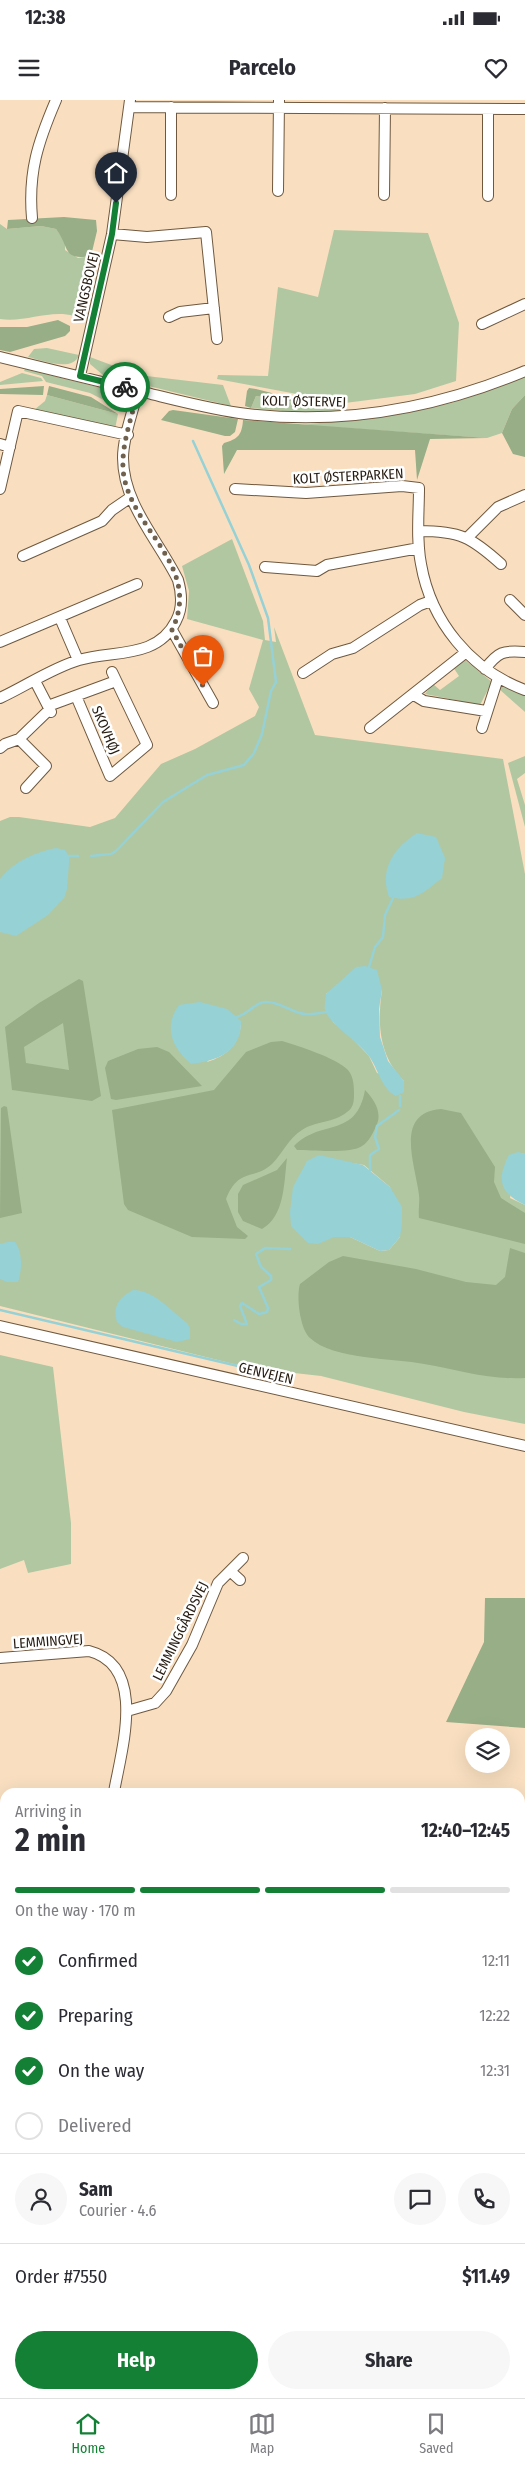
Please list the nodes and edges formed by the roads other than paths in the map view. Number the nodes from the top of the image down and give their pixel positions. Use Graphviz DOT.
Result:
graph roads {
  1 [pos="56,100"];
  2 [pos="130,104"];
  3 [pos="200,104"];
  4 [pos="279,104"];
  5 [pos="373,104"];
  6 [pos="171,108"];
  7 [pos="385,108"];
  8 [pos="488,108"];
  9 [pos="525,109"];
  10 [pos="278,191"];
  11 [pos="384,194"];
  12 [pos="171,195"];
  13 [pos="488,196"];
  14 [pos="32,218"];
  15 [pos="112,234"];
  16 [pos="525,304"];
  17 [pos="214,308"];
  18 [pos="169,317"];
  19 [pos="482,324"];
  20 [pos="217,339"];
  21 [pos="0,357"];
  22 [pos="525,371"];
  23 [pos="80,376"];
  24 [pos="138,390"];
  25 [pos="128,435"];
  26 [pos="5,445"];
  27 [pos="0,489"];
  28 [pos="234,489"];
  29 [pos="525,495"];
  30 [pos="131,497"];
  31 [pos="419,531"];
  32 [pos="467,538"];
  33 [pos="419,548"];
  34 [pos="24,556"];
  35 [pos="501,564"];
  36 [pos="265,568"];
  37 [pos="137,584"];
  38 [pos="510,600"];
  39 [pos="431,601"];
  40 [pos="525,615"];
  41 [pos="60,618"];
  42 [pos="172,630"];
  43 [pos="0,642"];
  44 [pos="525,652"];
  45 [pos="465,653"];
  46 [pos="78,660"];
  47 [pos="485,669"];
  48 [pos="303,673"];
  49 [pos="498,678"];
  50 [pos="36,681"];
  51 [pos="525,690"];
  52 [pos="414,695"];
  53 [pos="76,696"];
  54 [pos="0,698"];
  55 [pos="213,704"];
  56 [pos="50,710"];
  57 [pos="486,711"];
  58 [pos="370,728"];
  59 [pos="482,728"];
  60 [pos="19,739"];
  61 [pos="0,748"];
  62 [pos="26,788"];
  63 [pos="0,1326"];
  64 [pos="525,1446"];
  65 [pos="243,1558"];
  66 [pos="230,1571"];
  67 [pos="240,1580"];
  68 [pos="0,1658"];
  69 [pos="127,1711"];
  70 [pos="115,1788"];
  1 -- 14 [label="street"];
  2 -- 6 [label="street"];
  2 -- 15 [label="street, VANGSBOVEJ"];
  3 -- 4 [label="street"];
  3 -- 6 [label="street"];
  4 -- 5 [label="street"];
  4 -- 10 [label="street"];
  5 -- 7 [label="street"];
  6 -- 12 [label="street"];
  7 -- 8 [label="street"];
  7 -- 11 [label="street"];
  8 -- 9 [label="street"];
  8 -- 13 [label="street"];
  15 -- 17 [label="street"];
  15 -- 23 [label="street, VANGSBOVEJ"];
  16 -- 19 [label="street"];
  17 -- 18 [label="street"];
  17 -- 20 [label="street"];
  21 -- 23 [label="street, KOLT ØSTERVEJ"];
  22 -- 24 [label="street, KOLT ØSTERVEJ"];
  23 -- 24 [label="street, KOLT ØSTERVEJ"];
  24 -- 25 [label="street"];
  25 -- 26 [label="street"];
  25 -- 30 [label="street"];
  26 -- 27 [label="street"];
  28 -- 31 [label="street, KOLT ØSTERPARKEN"];
  29 -- 32 [label="street"];
  30 -- 34 [label="street"];
  30 -- 42 [label="street"];
  31 -- 32 [label="street"];
  31 -- 33 [label="street, KOLT ØSTERPARKEN"];
  32 -- 35 [label="street"];
  33 -- 36 [label="street"];
  33 -- 39 [label="street, KOLT ØSTERPARKEN"];
  37 -- 41 [label="street"];
  38 -- 40 [label="street"];
  39 -- 45 [label="street, KOLT ØSTERPARKEN"];
  39 -- 48 [label="street"];
  41 -- 43 [label="street"];
  41 -- 46 [label="street"];
  42 -- 46 [label="street"];
  42 -- 55 [label="street"];
  44 -- 47 [label="street"];
  45 -- 47 [label="street, KOLT ØSTERPARKEN"];
  45 -- 52 [label="street"];
  46 -- 50 [label="street"];
  47 -- 49 [label="street, KOLT ØSTERPARKEN"];
  49 -- 51 [label="street, KOLT ØSTERPARKEN"];
  49 -- 57 [label="street"];
  50 -- 54 [label="street"];
  50 -- 56 [label="street"];
  52 -- 57 [label="street"];
  52 -- 58 [label="street"];
  53 -- 53 [label="street, SKOVHØJ"];
  53 -- 56 [label="street, SKOVHØJ"];
  56 -- 60 [label="street, SKOVHØJ"];
  57 -- 59 [label="street"];
  60 -- 61 [label="street, SKOVHØJ"];
  60 -- 62 [label="street"];
  63 -- 64 [label="street, GENVEJEN"];
  65 -- 66 [label="street, LEMMINGGÅRDSVEJ"];
  66 -- 67 [label="street"];
  66 -- 69 [label="street, LEMMINGGÅRDSVEJ"];
  68 -- 69 [label="street, LEMMINGVEJ"];
  69 -- 70 [label="street, LEMMINGVEJ"];
}
